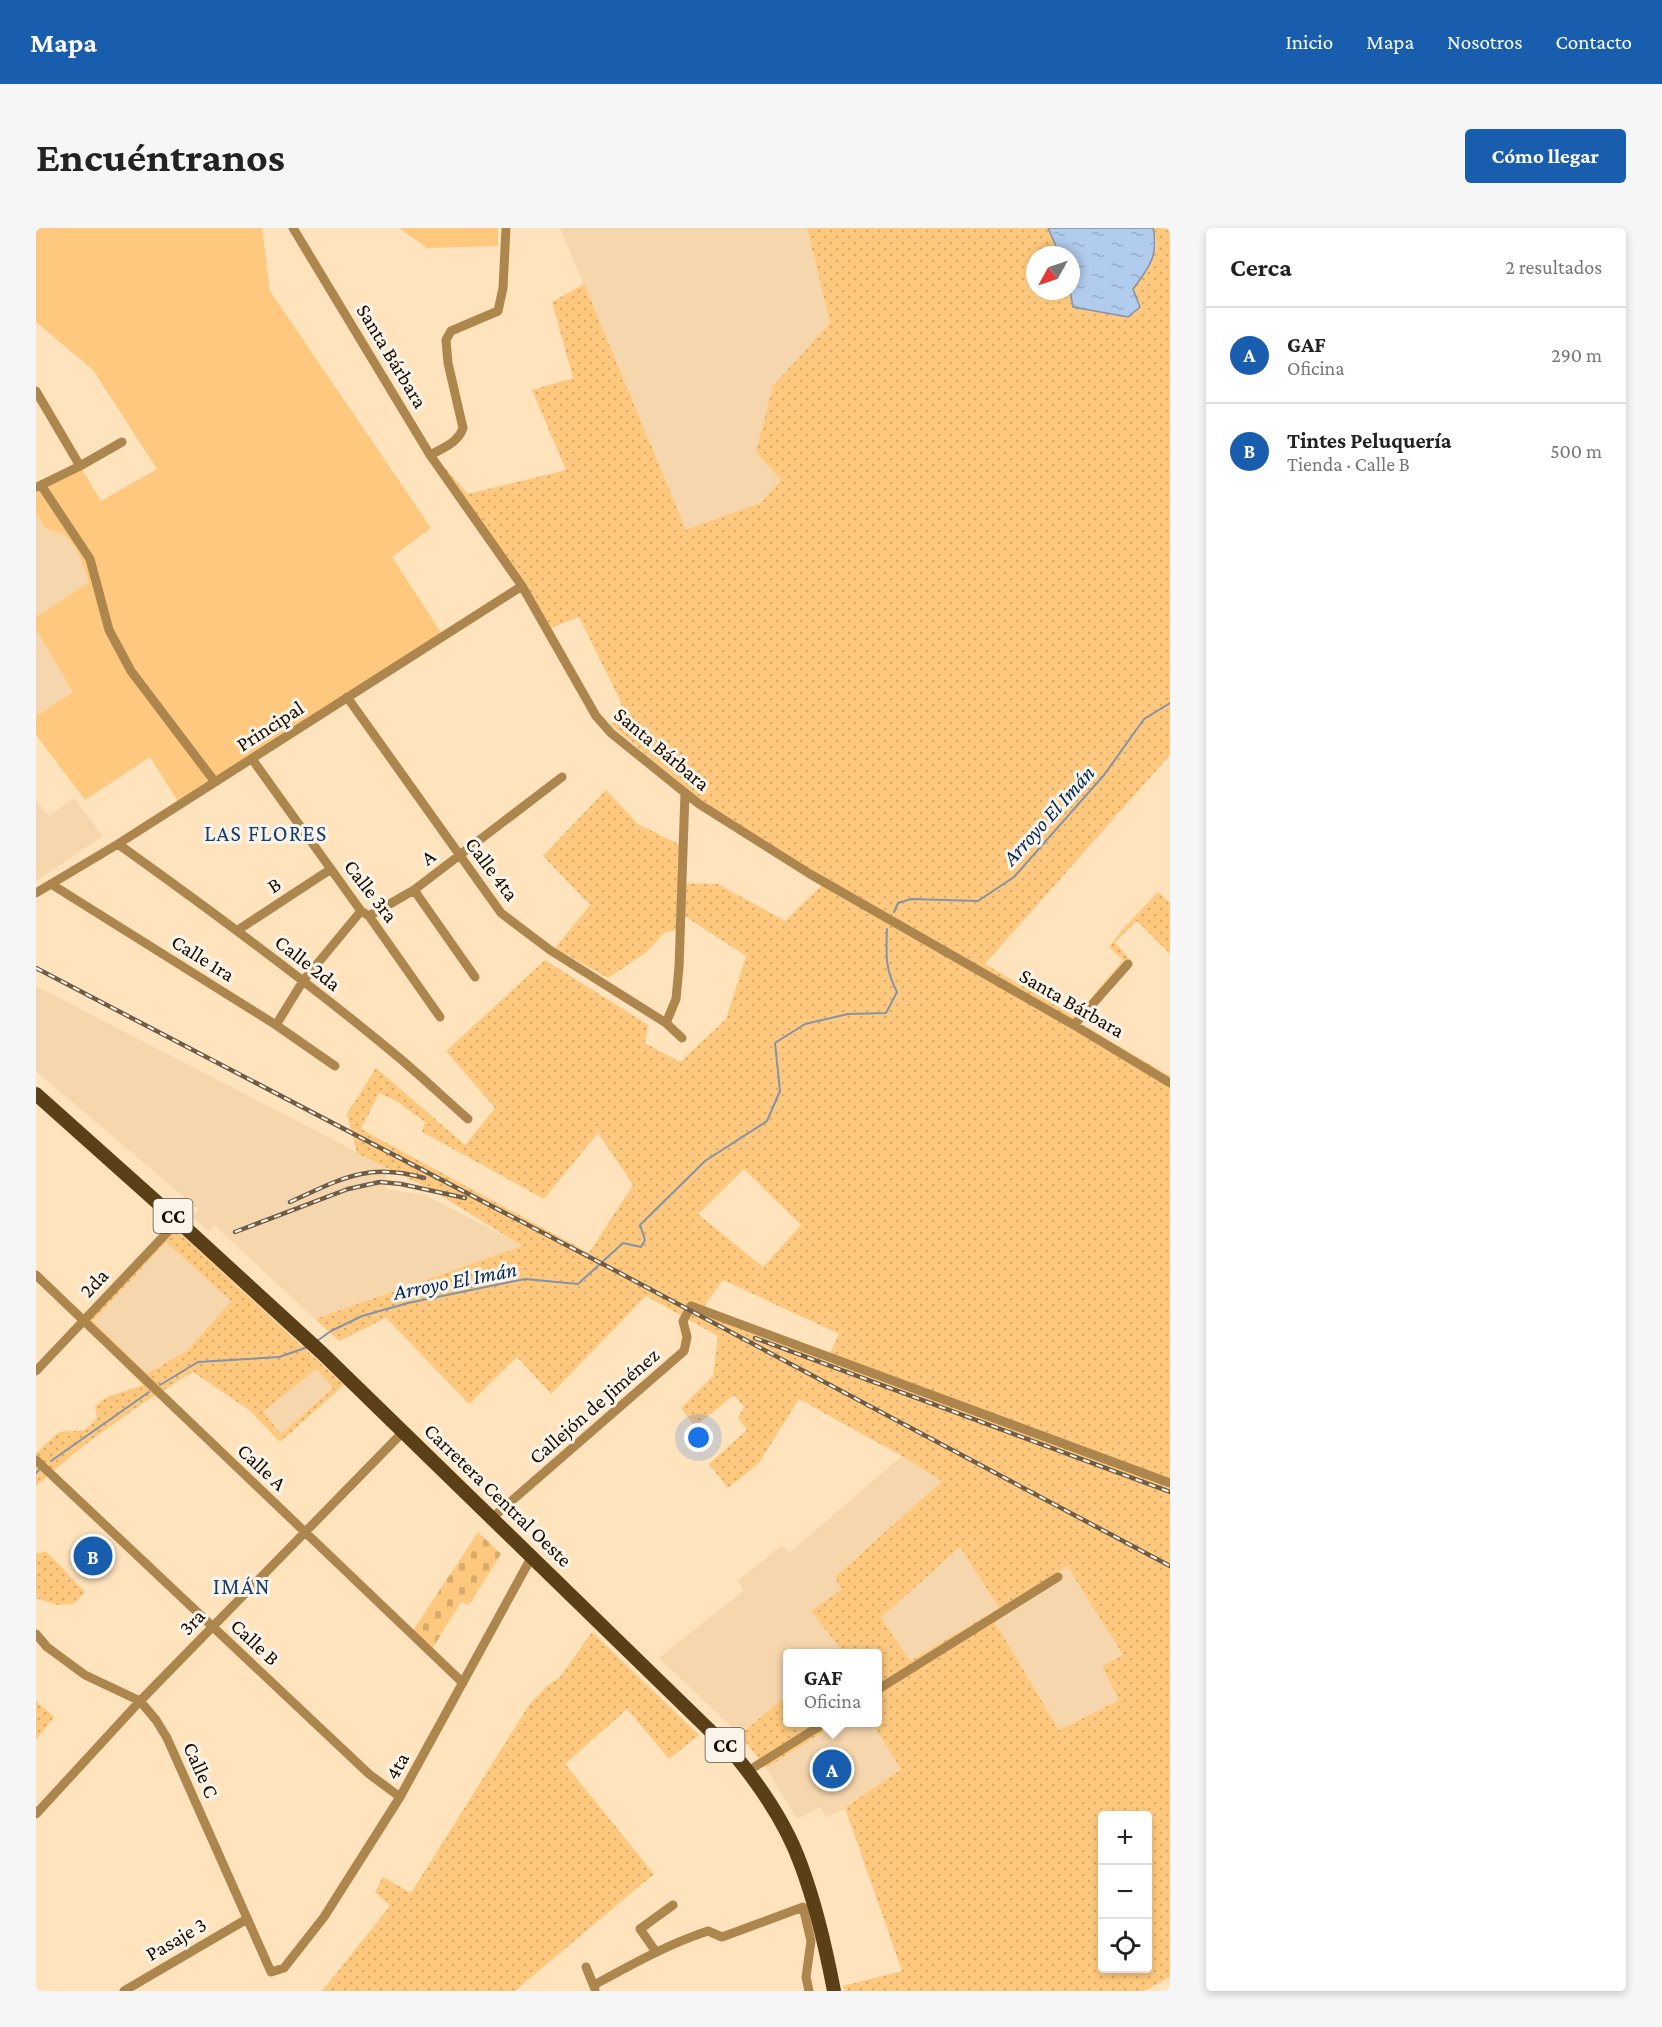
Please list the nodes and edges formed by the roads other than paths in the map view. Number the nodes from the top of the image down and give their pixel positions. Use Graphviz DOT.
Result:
graph roads {
  1 [pos="293,228"];
  2 [pos="506,228"];
  3 [pos="36,391"];
  4 [pos="122,442"];
  5 [pos="430,455"];
  6 [pos="80,466"];
  7 [pos="38,486"];
  8 [pos="522,586"];
  9 [pos="347,697"];
  10 [pos="252,759"];
  11 [pos="562,777"];
  12 [pos="215,782"];
  13 [pos="685,793"];
  14 [pos="118,844"];
  15 [pos="459,856"];
  16 [pos="331,869"];
  17 [pos="51,884"];
  18 [pos="414,890"];
  19 [pos="36,893"];
  20 [pos="365,914"];
  21 [pos="238,930"];
  22 [pos="1128,964"];
  23 [pos="475,977"];
  24 [pos="303,981"];
  25 [pos="440,1017"];
  26 [pos="666,1023"];
  27 [pos="276,1025"];
  28 [pos="1074,1025"];
  29 [pos="682,1038"];
  30 [pos="335,1066"];
  31 [pos="1170,1083"];
  32 [pos="36,1094"];
  33 [pos="468,1119"];
  34 [pos="178,1221"];
  35 [pos="36,1275"];
  36 [pos="83,1321"];
  37 [pos="36,1371"];
  38 [pos="403,1432"];
  39 [pos="36,1460"];
  40 [pos="1170,1483"];
  41 [pos="492,1518"];
  42 [pos="304,1532"];
  43 [pos="531,1558"];
  44 [pos="1058,1577"];
  45 [pos="213,1627"];
  46 [pos="36,1634"];
  47 [pos="463,1683"];
  48 [pos="882,1687"];
  49 [pos="140,1701"];
  50 [pos="818,1727"];
  51 [pos="748,1771"];
  52 [pos="400,1797"];
  53 [pos="36,1814"];
  54 [pos="673,1905"];
  55 [pos="247,1918"];
  56 [pos="656,1952"];
  57 [pos="586,1967"];
  58 [pos="271,1972"];
  59 [pos="595,1988"];
  60 [pos="831,1989"];
  61 [pos="124,1991"];
  62 [pos="809,1991"];
  1 -- 5 [label="street, Santa Bárbara"];
  2 -- 5 [label="street"];
  3 -- 6 [label="street"];
  4 -- 6 [label="street"];
  5 -- 8 [label="street, Santa Bárbara"];
  6 -- 7 [label="street"];
  7 -- 12 [label="street"];
  8 -- 9 [label="street, Principal"];
  8 -- 13 [label="street, Santa Bárbara"];
  9 -- 10 [label="street, Principal"];
  9 -- 15 [label="street, Calle 4ta"];
  10 -- 12 [label="street, Principal"];
  10 -- 16 [label="street, Calle 3ra"];
  11 -- 15 [label="street, A"];
  12 -- 14 [label="street, Principal"];
  13 -- 26 [label="street"];
  13 -- 28 [label="street, Santa Bárbara"];
  14 -- 17 [label="street, Principal"];
  14 -- 21 [label="street, Calle 2da"];
  15 -- 18 [label="street, A"];
  15 -- 26 [label="street, Calle 4ta"];
  16 -- 20 [label="street, Calle 3ra"];
  16 -- 21 [label="street, B"];
  17 -- 19 [label="street, Principal"];
  17 -- 27 [label="street, Calle 1ra"];
  18 -- 20 [label="street, A"];
  18 -- 23 [label="street"];
  20 -- 24 [label="street, A"];
  20 -- 25 [label="street, Calle 3ra"];
  21 -- 24 [label="street, Calle 2da"];
  22 -- 28 [label="street"];
  24 -- 27 [label="street, A"];
  24 -- 33 [label="street, Calle 2da"];
  26 -- 29 [label="street, Calle 4ta"];
  27 -- 30 [label="street, Calle 1ra"];
  28 -- 31 [label="street, Santa Bárbara"];
  32 -- 34 [label="main road, Carretera Central Oeste / CC"];
  34 -- 36 [label="street, 2da"];
  34 -- 38 [label="main road, Carretera Central Oeste / CC"];
  35 -- 36 [label="street, Calle A"];
  36 -- 37 [label="street, 2da"];
  36 -- 42 [label="street, Calle A"];
  38 -- 41 [label="main road, Carretera Central Oeste / CC"];
  38 -- 42 [label="street, 3ra"];
  39 -- 45 [label="street, Calle B"];
  40 -- 41 [label="street, Callejón de Jiménez"];
  41 -- 43 [label="main road, Carretera Central Oeste / CC"];
  42 -- 45 [label="street, 3ra"];
  42 -- 47 [label="street, Calle A"];
  43 -- 47 [label="street, 4ta"];
  43 -- 51 [label="main road, Carretera Central Oeste / CC"];
  44 -- 48 [label="street"];
  45 -- 49 [label="street, 3ra"];
  45 -- 52 [label="street, Calle B"];
  46 -- 49 [label="street, Calle C"];
  47 -- 52 [label="street, 4ta"];
  49 -- 53 [label="street, 3ra"];
  49 -- 55 [label="street, Calle C"];
  50 -- 51 [label="street"];
  51 -- 60 [label="main road, Carretera Central Oeste / CC"];
  52 -- 58 [label="street, 4ta"];
  54 -- 56 [label="street"];
  55 -- 58 [label="street, Calle C"];
  55 -- 61 [label="street, Pasaje 3"];
  56 -- 59 [label="street"];
  56 -- 62 [label="street"];
  57 -- 59 [label="street"];
}
